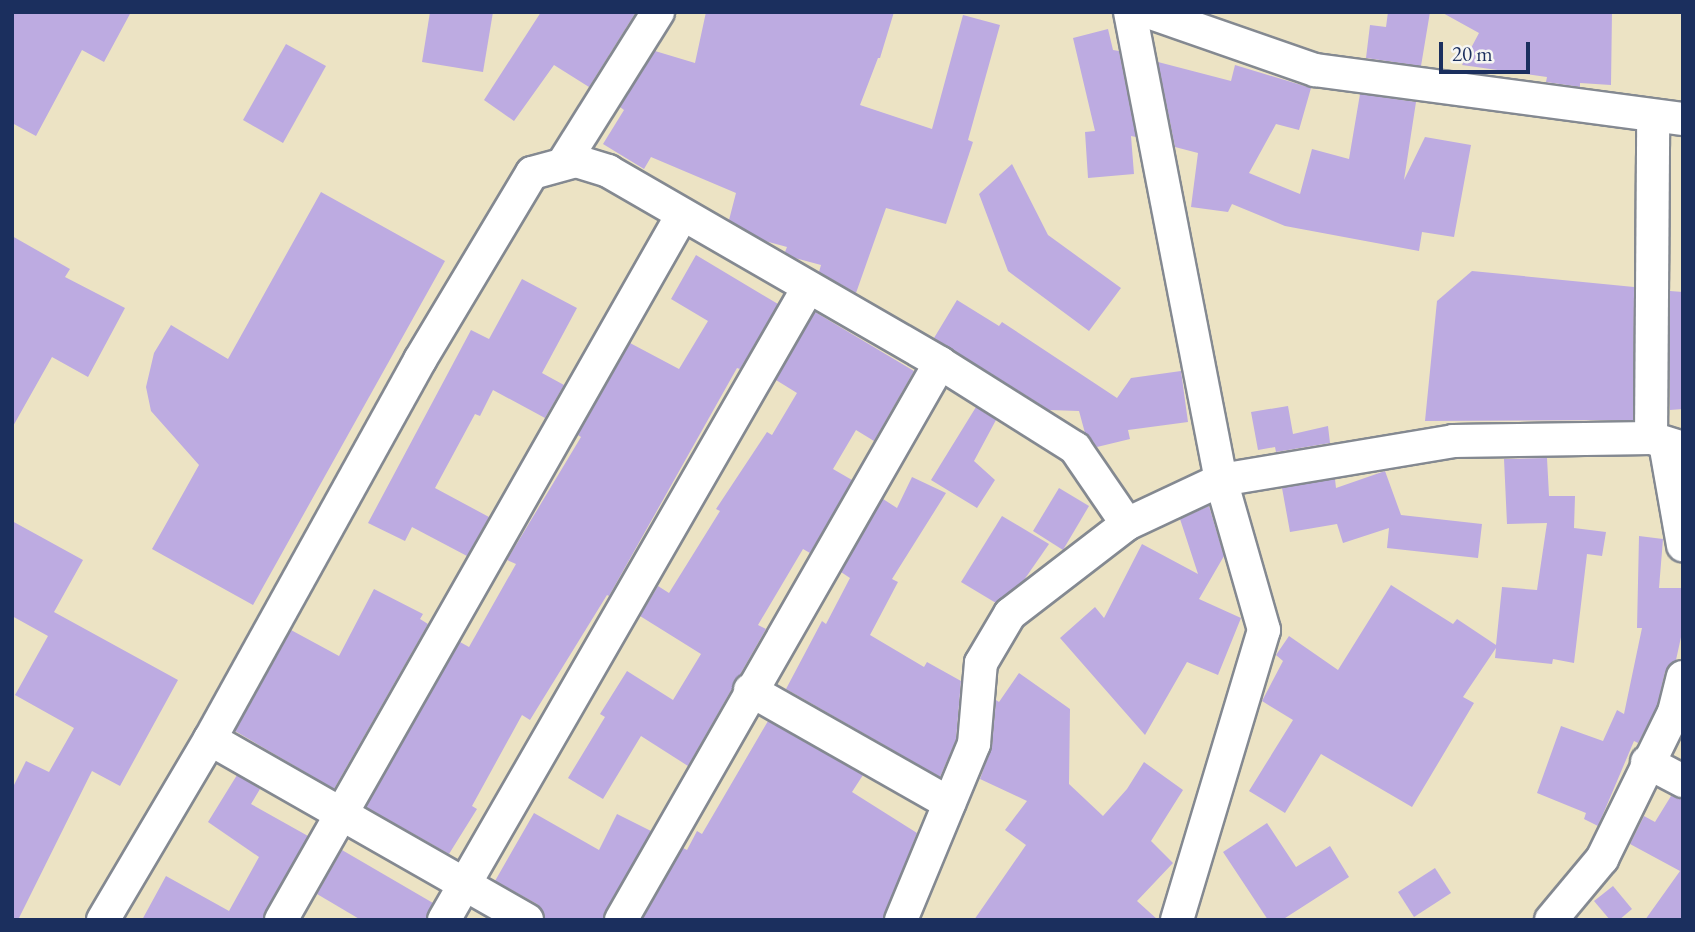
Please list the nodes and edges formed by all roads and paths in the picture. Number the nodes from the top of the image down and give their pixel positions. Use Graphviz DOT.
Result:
graph roads {
  1 [pos="658,12"];
  2 [pos="1130,12"];
  3 [pos="1148,12"];
  4 [pos="1668,118"];
  5 [pos="564,162"];
  6 [pos="682,215"];
  7 [pos="808,288"];
  8 [pos="940,363"];
  9 [pos="1666,443"];
  10 [pos="1221,480"];
  11 [pos="1127,524"];
  12 [pos="1683,545"];
  13 [pos="1683,677"];
  14 [pos="750,690"];
  15 [pos="210,739"];
  16 [pos="1647,762"];
  17 [pos="1683,781"];
  18 [pos="949,803"];
  19 [pos="341,814"];
  20 [pos="465,884"];
  21 [pos="103,920"];
  22 [pos="281,920"];
  23 [pos="444,920"];
  24 [pos="527,920"];
  25 [pos="621,920"];
  26 [pos="901,920"];
  27 [pos="1177,920"];
  28 [pos="1551,920"];
  1 -- 5 [label="street"];
  2 -- 10 [label="street"];
  3 -- 4 [label="street"];
  4 -- 9 [label="street"];
  5 -- 6 [label="street"];
  5 -- 15 [label="street"];
  6 -- 7 [label="street"];
  6 -- 19 [label="street"];
  7 -- 8 [label="street"];
  7 -- 20 [label="street"];
  8 -- 11 [label="street"];
  8 -- 14 [label="street"];
  9 -- 10 [label="street"];
  9 -- 12 [label="street"];
  10 -- 11 [label="street"];
  10 -- 27 [label="street"];
  11 -- 18 [label="street"];
  13 -- 16 [label="street"];
  14 -- 18 [label="street"];
  14 -- 25 [label="street"];
  15 -- 19 [label="street"];
  15 -- 21 [label="street"];
  16 -- 17 [label="street"];
  16 -- 28 [label="street"];
  18 -- 26 [label="street"];
  19 -- 20 [label="street"];
  19 -- 22 [label="street"];
  20 -- 23 [label="street"];
  20 -- 24 [label="street"];
}
